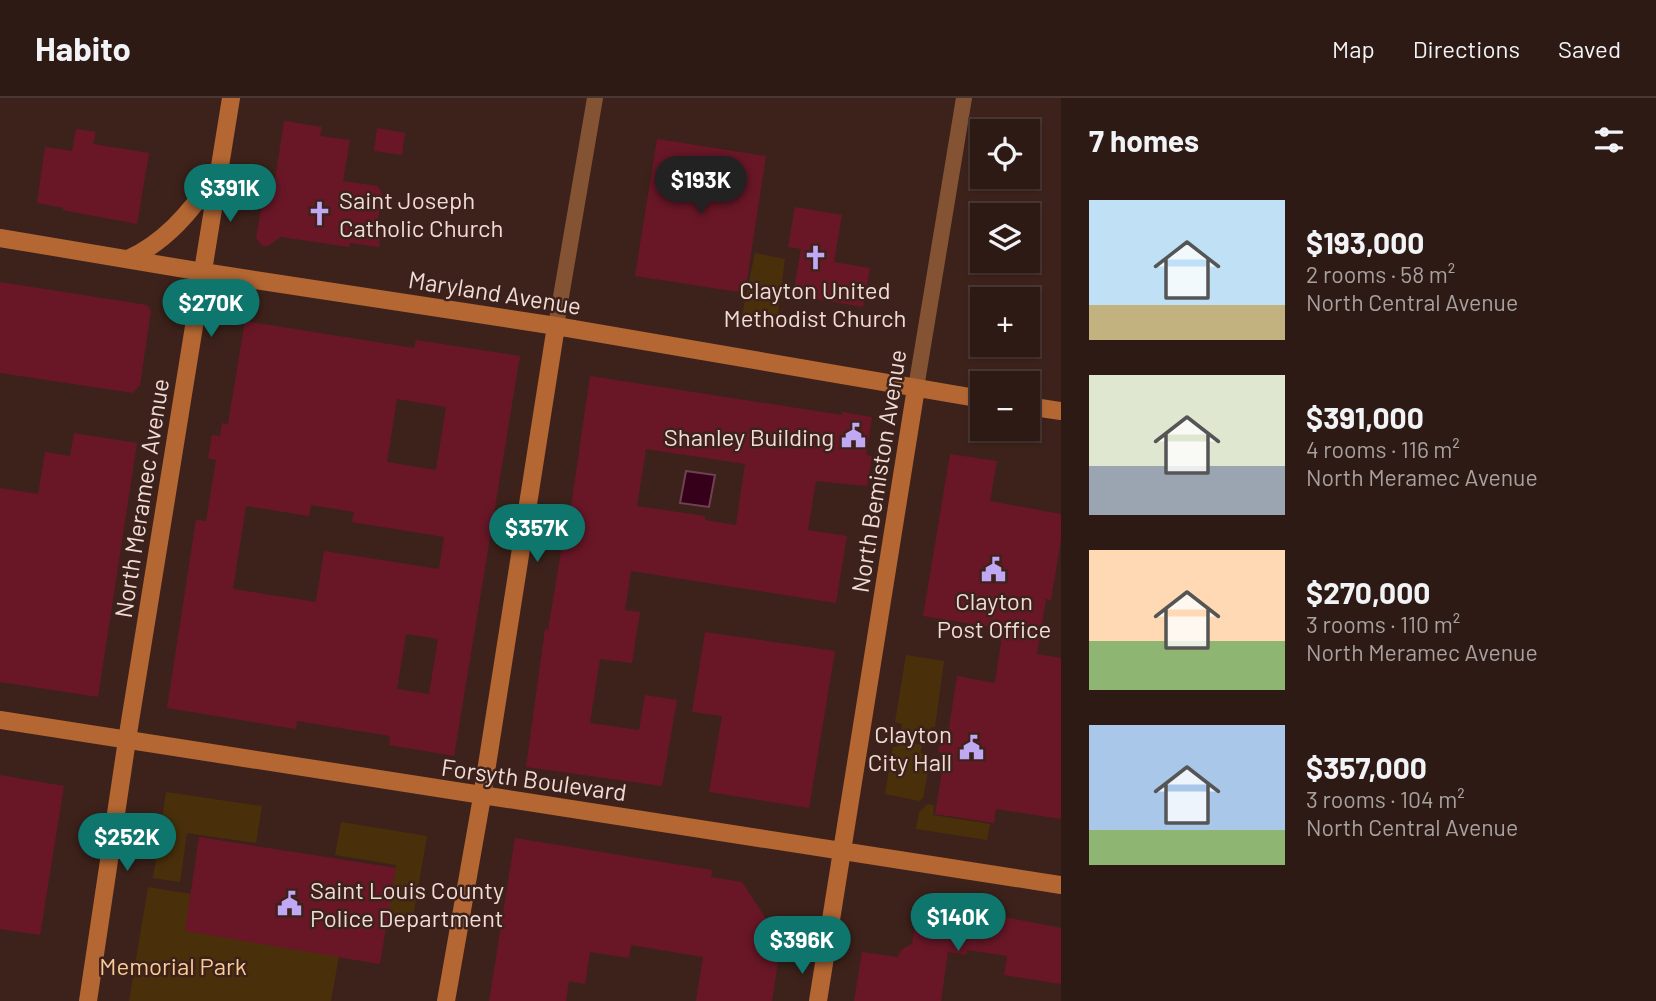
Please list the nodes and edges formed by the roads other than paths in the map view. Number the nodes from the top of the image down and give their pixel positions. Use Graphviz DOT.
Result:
graph roads {
  1 [pos="231,98"];
  2 [pos="595,98"];
  3 [pos="964,98"];
  4 [pos="219,169"];
  5 [pos="0,238"];
  6 [pos="128,260"];
  7 [pos="203,272"];
  8 [pos="556,326"];
  9 [pos="916,388"];
  10 [pos="970,397"];
  11 [pos="1040,408"];
  12 [pos="1061,411"];
  13 [pos="0,720"];
  14 [pos="127,740"];
  15 [pos="482,797"];
  16 [pos="842,851"];
  17 [pos="1061,885"];
  18 [pos="88,1001"];
  19 [pos="446,1001"];
  20 [pos="818,1001"];
  1 -- 4 [label="street, North Meramec Avenue"];
  2 -- 8 [label="street"];
  3 -- 9 [label="street, North Bemiston Avenue"];
  4 -- 6 [label="street"];
  4 -- 7 [label="street, North Meramec Avenue"];
  5 -- 6 [label="street, Maryland Avenue"];
  6 -- 7 [label="street, Maryland Avenue"];
  7 -- 8 [label="street, Maryland Avenue"];
  7 -- 14 [label="street, North Meramec Avenue"];
  8 -- 9 [label="street, Maryland Avenue"];
  8 -- 15 [label="street"];
  9 -- 10 [label="street, Maryland Avenue"];
  9 -- 16 [label="street, North Bemiston Avenue"];
  11 -- 12 [label="street"];
  13 -- 14 [label="street, Forsyth Boulevard"];
  14 -- 15 [label="street, Forsyth Boulevard"];
  14 -- 18 [label="street, North Meramec Avenue"];
  15 -- 16 [label="street, Forsyth Boulevard"];
  15 -- 19 [label="street"];
  16 -- 17 [label="street, Forsyth Boulevard"];
  16 -- 20 [label="street, North Bemiston Avenue"];
}
